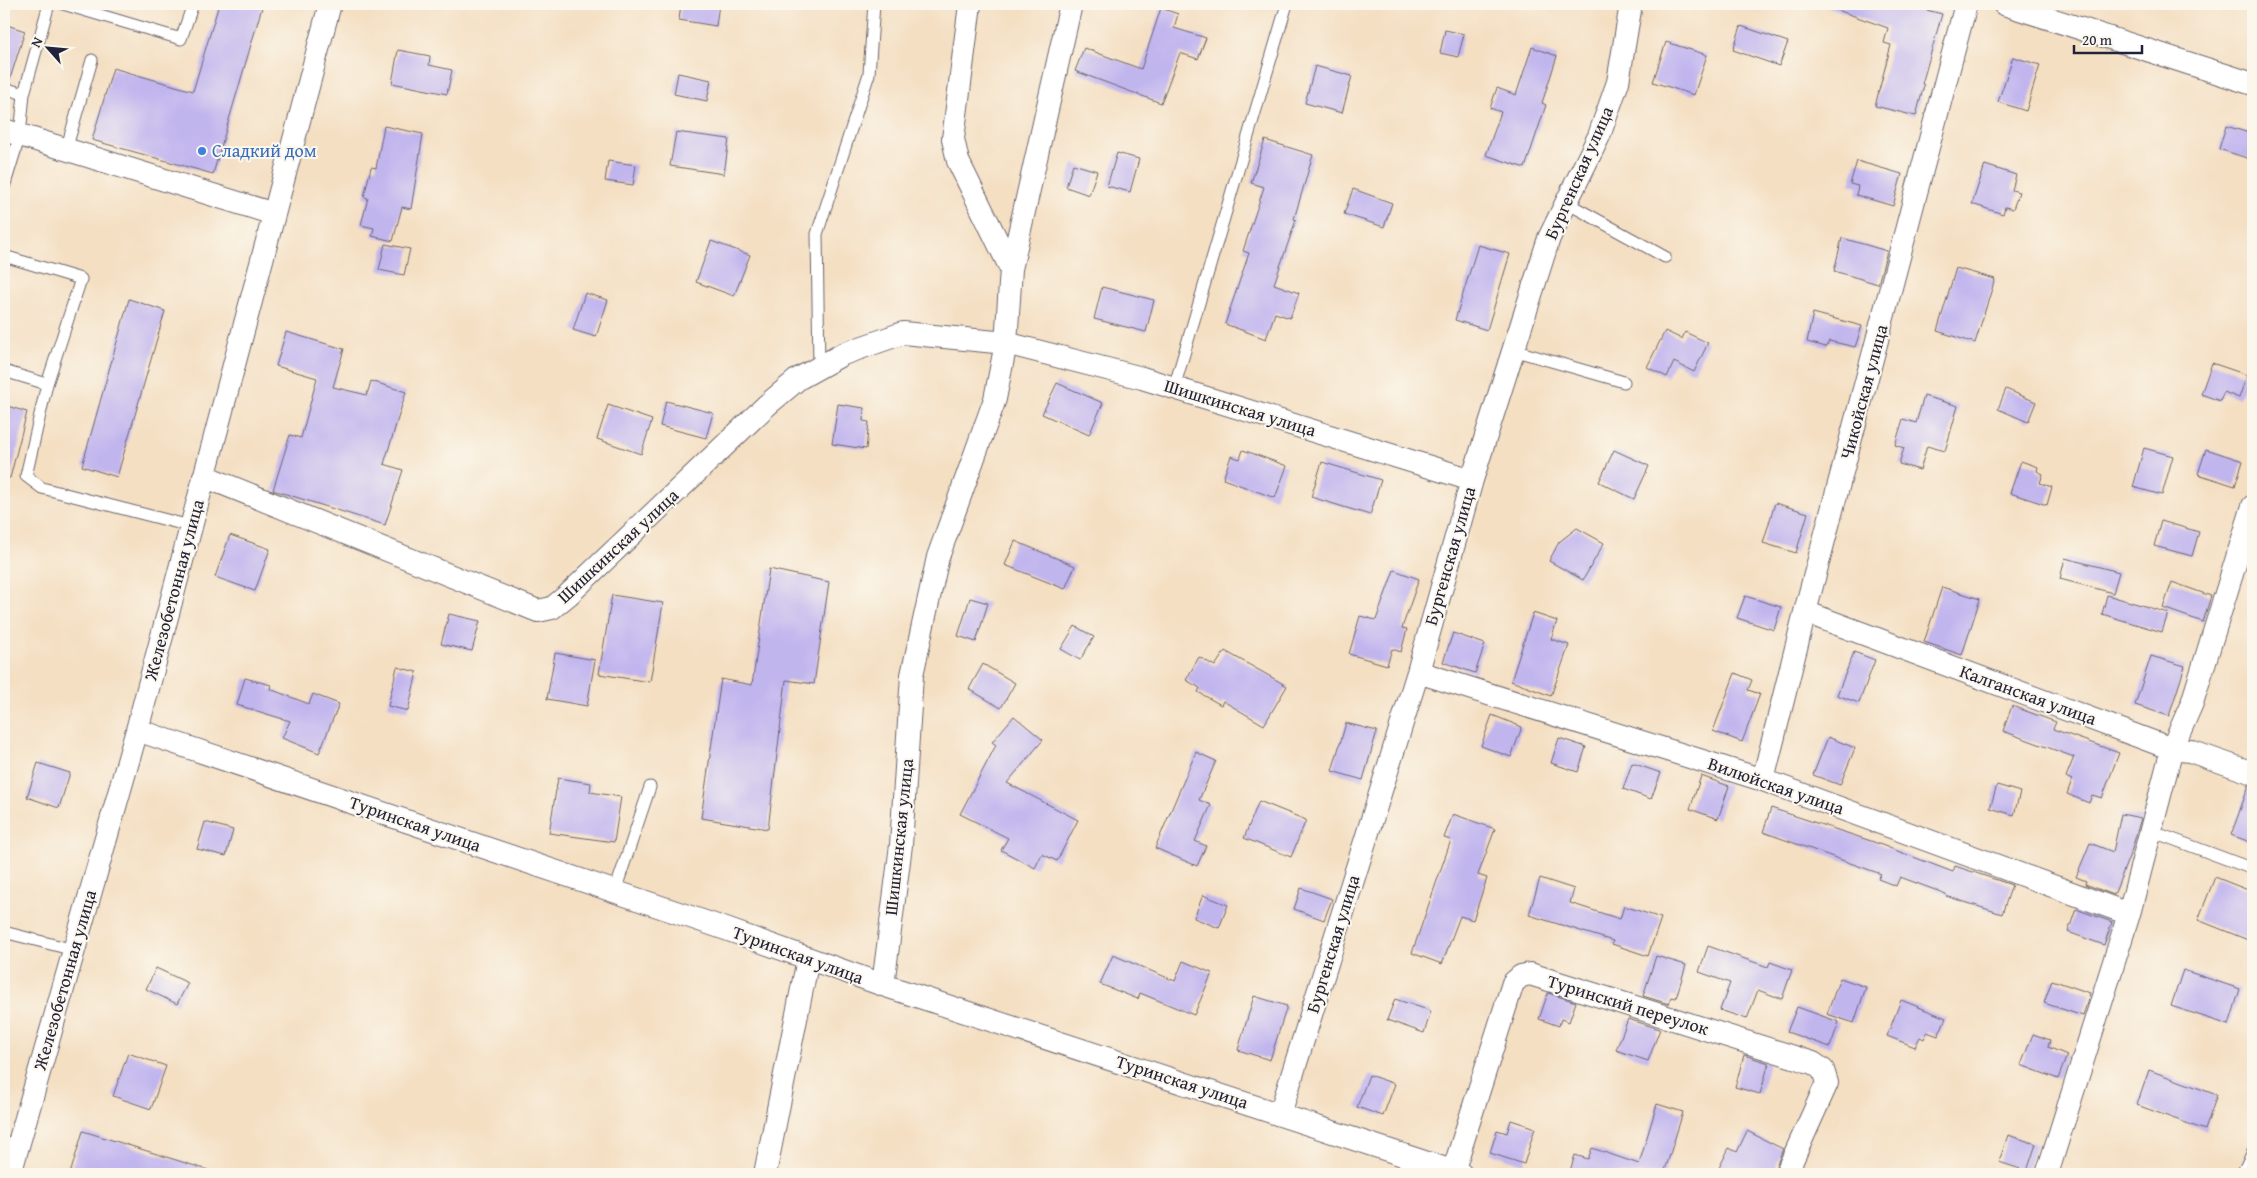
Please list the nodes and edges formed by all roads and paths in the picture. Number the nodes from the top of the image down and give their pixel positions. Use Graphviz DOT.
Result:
graph roads {
  1 [pos="49,4"];
  2 [pos="63,4"];
  3 [pos="193,4"];
  4 [pos="330,4"];
  5 [pos="874,4"];
  6 [pos="970,4"];
  7 [pos="1070,4"];
  8 [pos="1287,4"];
  9 [pos="1631,4"];
  10 [pos="1966,4"];
  11 [pos="2004,4"];
  12 [pos="92,60"];
  13 [pos="2253,84"];
  14 [pos="4,88"];
  15 [pos="24,94"];
  16 [pos="12,133"];
  17 [pos="66,150"];
  18 [pos="4,187"];
  19 [pos="1566,203"];
  20 [pos="274,214"];
  21 [pos="4,256"];
  22 [pos="1665,257"];
  23 [pos="1011,269"];
  24 [pos="1006,343"];
  25 [pos="1513,350"];
  26 [pos="819,367"];
  27 [pos="4,372"];
  28 [pos="1624,382"];
  29 [pos="47,384"];
  30 [pos="1174,388"];
  31 [pos="204,476"];
  32 [pos="1472,480"];
  33 [pos="2253,506"];
  34 [pos="190,526"];
  35 [pos="1805,612"];
  36 [pos="1418,672"];
  37 [pos="137,730"];
  38 [pos="2172,749"];
  39 [pos="2253,773"];
  40 [pos="1763,780"];
  41 [pos="650,787"];
  42 [pos="2151,831"];
  43 [pos="2253,869"];
  44 [pos="615,891"];
  45 [pos="2129,914"];
  46 [pos="4,932"];
  47 [pos="74,950"];
  48 [pos="808,959"];
  49 [pos="883,986"];
  50 [pos="1280,1114"];
  51 [pos="2253,1152"];
  52 [pos="1457,1173"];
  53 [pos="10,1174"];
  54 [pos="765,1174"];
  55 [pos="1786,1174"];
  56 [pos="2047,1174"];
  57 [pos="2242,1174"];
  1 -- 15 [label="lane"];
  2 -- 3 [label="lane"];
  4 -- 20 [label="street, Железобетонная улица"];
  5 -- 26 [label="lane"];
  6 -- 23 [label="street"];
  7 -- 23 [label="street, Шишкинская улица"];
  8 -- 30 [label="lane"];
  9 -- 19 [label="street, Бургенская улица"];
  10 -- 35 [label="street, Чикойская улица"];
  11 -- 13 [label="street"];
  12 -- 17 [label="lane"];
  14 -- 15 [label="lane"];
  15 -- 16 [label="lane"];
  16 -- 17 [label="street"];
  16 -- 18 [label="lane"];
  17 -- 20 [label="street"];
  19 -- 22 [label="lane"];
  19 -- 25 [label="street, Бургенская улица"];
  20 -- 31 [label="street, Железобетонная улица"];
  21 -- 29 [label="lane"];
  23 -- 24 [label="street, Шишкинская улица"];
  24 -- 26 [label="street, Шишкинская улица"];
  24 -- 30 [label="street, Шишкинская улица"];
  24 -- 49 [label="street, Шишкинская улица"];
  25 -- 28 [label="lane"];
  25 -- 32 [label="street, Бургенская улица"];
  26 -- 31 [label="street, Шишкинская улица"];
  27 -- 29 [label="lane"];
  29 -- 34 [label="lane"];
  30 -- 32 [label="street, Шишкинская улица"];
  31 -- 34 [label="street, Железобетонная улица"];
  32 -- 36 [label="street, Бургенская улица"];
  33 -- 38 [label="street"];
  34 -- 37 [label="street, Железобетонная улица"];
  35 -- 38 [label="street, Калганская улица"];
  35 -- 40 [label="street, Чикойская улица"];
  36 -- 40 [label="street, Вилюйская улица"];
  36 -- 50 [label="street, Бургенская улица"];
  37 -- 44 [label="street, Туринская улица"];
  37 -- 47 [label="street, Железобетонная улица"];
  38 -- 39 [label="street, Калганская улица"];
  38 -- 42 [label="street"];
  40 -- 45 [label="street, Вилюйская улица"];
  41 -- 44 [label="lane"];
  42 -- 43 [label="lane"];
  42 -- 45 [label="street"];
  44 -- 48 [label="street, Туринская улица"];
  45 -- 56 [label="street"];
  46 -- 47 [label="lane"];
  47 -- 53 [label="street, Железобетонная улица"];
  48 -- 49 [label="street, Туринская улица"];
  48 -- 54 [label="street"];
  49 -- 50 [label="street, Туринская улица"];
  50 -- 52 [label="street, Туринская улица"];
  51 -- 57 [label="lane"];
  52 -- 55 [label="street, Туринский переулок"];
}
